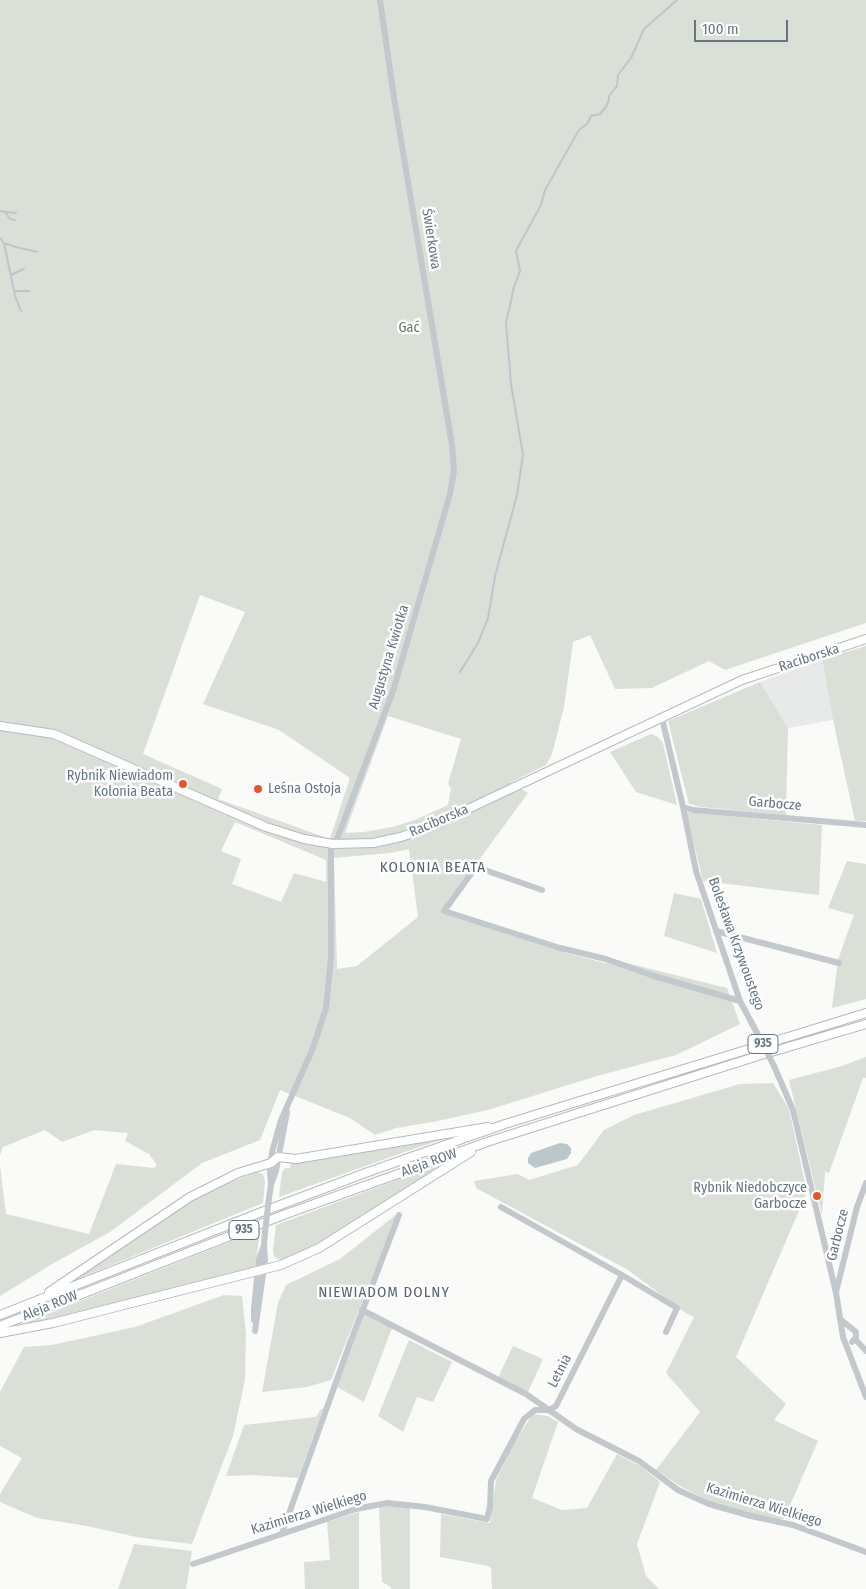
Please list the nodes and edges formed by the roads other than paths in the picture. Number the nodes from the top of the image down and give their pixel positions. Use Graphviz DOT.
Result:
graph roads {
  1 [pos="380,0"];
  2 [pos="454,472"];
  3 [pos="866,639"];
  4 [pos="662,718"];
  5 [pos="0,726"];
  6 [pos="683,807"];
  7 [pos="866,825"];
  8 [pos="333,844"];
  9 [pos="542,890"];
  10 [pos="716,931"];
  11 [pos="839,963"];
  12 [pos="740,1001"];
  13 [pos="866,1013"];
  14 [pos="866,1024"];
  15 [pos="288,1108"];
  16 [pos="505,1124"];
  17 [pos="490,1141"];
  18 [pos="278,1157"];
  19 [pos="271,1163"];
  20 [pos="866,1183"];
  21 [pos="271,1185"];
  22 [pos="501,1207"];
  23 [pos="399,1215"];
  24 [pos="261,1271"];
  25 [pos="622,1275"];
  26 [pos="836,1293"];
  27 [pos="37,1300"];
  28 [pos="362,1310"];
  29 [pos="0,1315"];
  30 [pos="840,1319"];
  31 [pos="0,1326"];
  32 [pos="851,1328"];
  33 [pos="666,1332"];
  34 [pos="843,1332"];
  35 [pos="0,1333"];
  36 [pos="851,1340"];
  37 [pos="866,1351"];
  38 [pos="866,1397"];
  39 [pos="549,1410"];
  40 [pos="282,1533"];
  41 [pos="866,1552"];
  42 [pos="193,1564"];
  1 -- 2 [label="street, Świerkowa"];
  2 -- 8 [label="street, Augustyna Kwiotka"];
  3 -- 4 [label="main road, Raciborska"];
  4 -- 6 [label="street, Bolesława Krzywoustego"];
  4 -- 8 [label="main road, Raciborska"];
  5 -- 8 [label="main road, Raciborska"];
  6 -- 7 [label="street, Garbocze"];
  6 -- 10 [label="street, Bolesława Krzywoustego"];
  8 -- 15 [label="street, Augustyna Kwiotka"];
  9 -- 12 [label="street"];
  10 -- 11 [label="street"];
  10 -- 12 [label="street, Bolesława Krzywoustego"];
  12 -- 26 [label="street, Bolesława Krzywoustego, bridge"];
  13 -- 16 [label="main road, Aleja ROW / 935"];
  14 -- 17 [label="main road, Aleja ROW / 935"];
  15 -- 18 [label="street"];
  15 -- 19 [label="street"];
  16 -- 18 [label="main road"];
  16 -- 27 [label="main road, Aleja ROW / 935"];
  17 -- 24 [label="main road"];
  17 -- 31 [label="main road, Aleja ROW / 935"];
  18 -- 19 [label="main road"];
  18 -- 21 [label="street"];
  19 -- 21 [label="street"];
  19 -- 27 [label="main road"];
  20 -- 26 [label="street, Garbocze"];
  21 -- 24 [label="street, bridge"];
  22 -- 25 [label="street"];
  23 -- 28 [label="street"];
  24 -- 24 [label="street"];
  24 -- 35 [label="main road"];
  25 -- 33 [label="street"];
  25 -- 39 [label="street, Letnia"];
  26 -- 30 [label="street, Bolesława Krzywoustego"];
  27 -- 29 [label="main road, Aleja ROW / 935"];
  28 -- 39 [label="street, Letnia"];
  28 -- 40 [label="street"];
  30 -- 32 [label="street"];
  30 -- 34 [label="street, Bolesława Krzywoustego"];
  32 -- 34 [label="street"];
  32 -- 36 [label="street"];
  34 -- 36 [label="street"];
  36 -- 37 [label="street"];
  36 -- 38 [label="street"];
  39 -- 40 [label="street, Kazimierza Wielkiego"];
  39 -- 41 [label="street, Kazimierza Wielkiego"];
  40 -- 42 [label="street, Kazimierza Wielkiego"];
}
